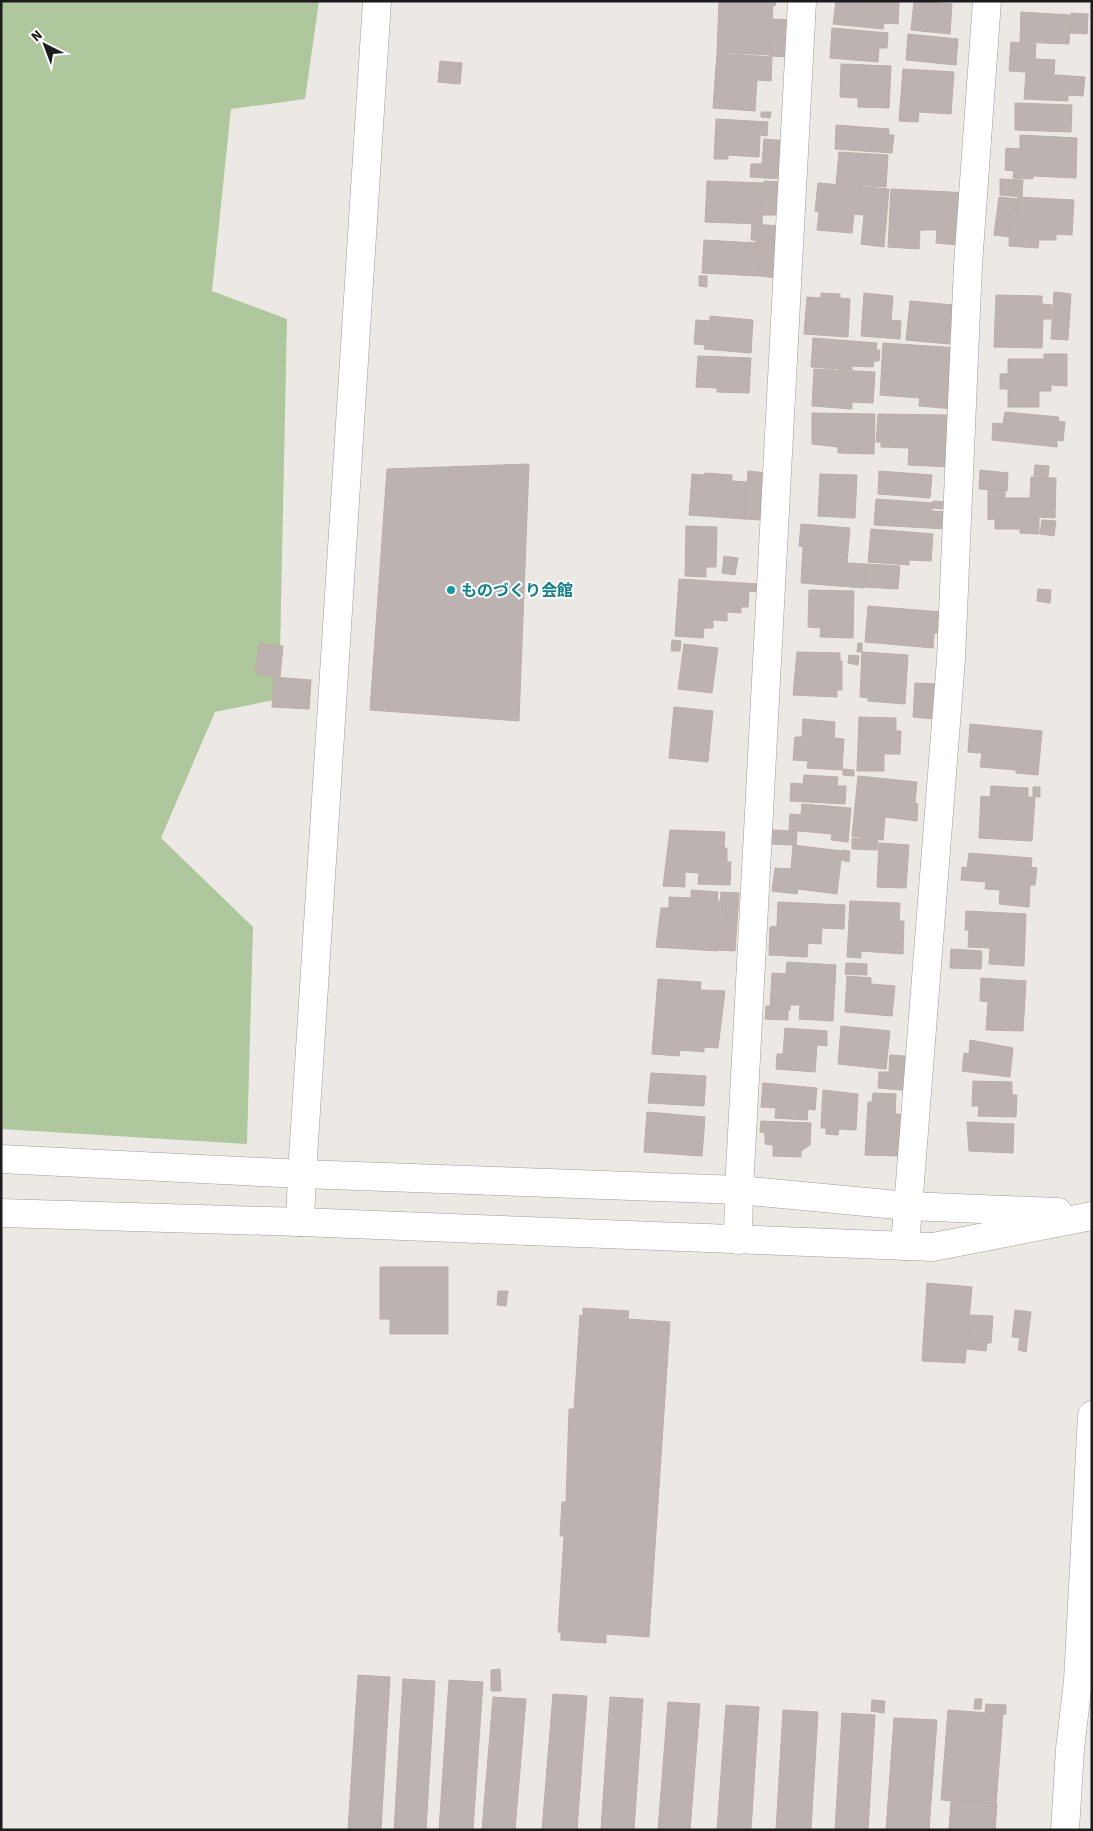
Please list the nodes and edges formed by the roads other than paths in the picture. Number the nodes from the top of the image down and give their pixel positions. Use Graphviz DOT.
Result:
graph roads {
  1 [pos="377,1"];
  2 [pos="802,1"];
  3 [pos="987,1"];
  4 [pos="1,1159"];
  5 [pos="302,1174"];
  6 [pos="739,1190"];
  7 [pos="908,1206"];
  8 [pos="1,1213"];
  9 [pos="1092,1215"];
  10 [pos="300,1222"];
  11 [pos="738,1240"];
  12 [pos="906,1246"];
  13 [pos="1092,1415"];
  14 [pos="1081,1750"];
  15 [pos="1066,1830"];
  1 -- 5 [label="street"];
  2 -- 6 [label="street"];
  3 -- 7 [label="street"];
  4 -- 5 [label="street"];
  5 -- 6 [label="street"];
  5 -- 10 [label="street"];
  6 -- 7 [label="street"];
  6 -- 11 [label="street"];
  7 -- 9 [label="street"];
  7 -- 12 [label="street"];
  8 -- 10 [label="street"];
  9 -- 12 [label="street"];
  10 -- 11 [label="street"];
  11 -- 12 [label="street"];
  13 -- 14 [label="street"];
  14 -- 15 [label="street"];
}
